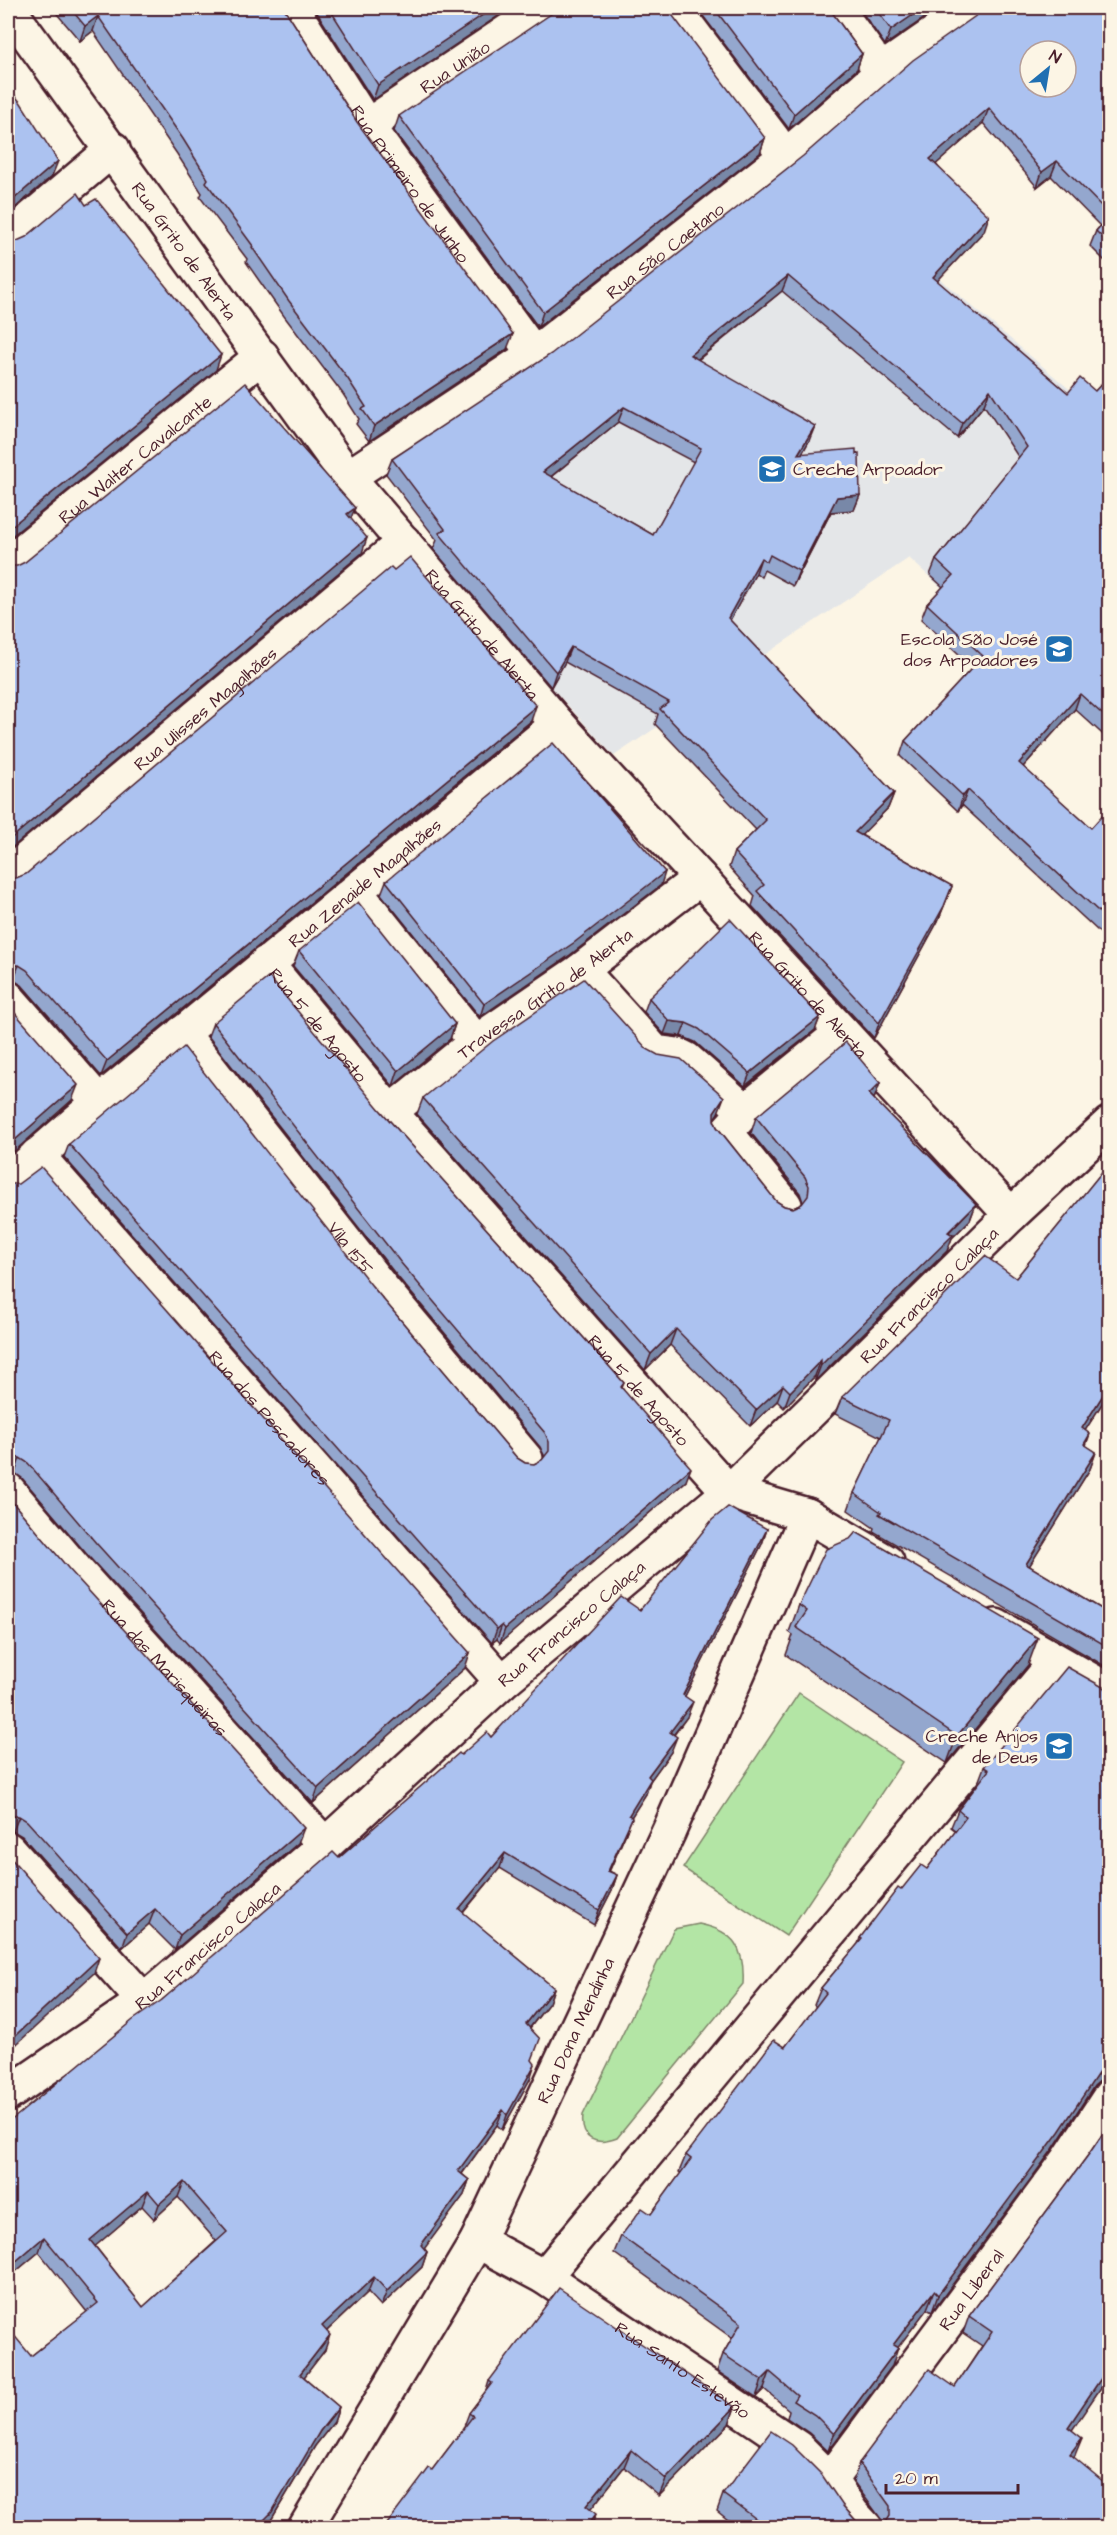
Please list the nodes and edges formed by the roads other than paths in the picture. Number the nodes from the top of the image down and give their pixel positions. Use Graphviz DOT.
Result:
graph roads {
  1 [pos="8,8"];
  2 [pos="543,8"];
  3 [pos="674,8"];
  4 [pos="836,8"];
  5 [pos="971,8"];
  6 [pos="295,9"];
  7 [pos="882,72"];
  8 [pos="367,126"];
  9 [pos="113,149"];
  10 [pos="786,156"];
  11 [pos="8,238"];
  12 [pos="534,354"];
  13 [pos="262,356"];
  14 [pos="348,477"];
  15 [pos="404,542"];
  16 [pos="8,563"];
  17 [pos="558,724"];
  18 [pos="8,875"];
  19 [pos="700,878"];
  20 [pos="356,892"];
  21 [pos="266,963"];
  22 [pos="581,970"];
  23 [pos="8,998"];
  24 [pos="842,1032"];
  25 [pos="182,1033"];
  26 [pos="476,1042"];
  27 [pos="99,1102"];
  28 [pos="390,1112"];
  29 [pos="745,1112"];
  30 [pos="1110,1123"];
  31 [pos="37,1155"];
  32 [pos="8,1182"];
  33 [pos="785,1205"];
  34 [pos="1011,1215"];
  35 [pos="526,1459"];
  36 [pos="8,1490"];
  37 [pos="729,1492"];
  38 [pos="807,1515"];
  39 [pos="911,1576"];
  40 [pos="973,1612"];
  41 [pos="1056,1661"];
  42 [pos="502,1682"];
  43 [pos="1110,1691"];
  44 [pos="325,1845"];
  45 [pos="8,1849"];
  46 [pos="144,2001"];
  47 [pos="8,2094"];
  48 [pos="1110,2096"];
  49 [pos="477,2241"];
  50 [pos="544,2277"];
  51 [pos="830,2480"];
  52 [pos="305,2528"];
  53 [pos="866,2528"];
  1 -- 9 [label="street, Rua Grito de Alerta"];
  2 -- 8 [label="street, Rua União"];
  3 -- 10 [label="street"];
  4 -- 7 [label="street"];
  5 -- 7 [label="street, Rua São Caetano"];
  6 -- 8 [label="street, Rua Primeiro de Junho"];
  7 -- 10 [label="street, Rua São Caetano"];
  8 -- 12 [label="street, Rua Primeiro de Junho"];
  9 -- 11 [label="street"];
  9 -- 13 [label="street, Rua Grito de Alerta"];
  10 -- 12 [label="street, Rua São Caetano"];
  12 -- 14 [label="street, Rua São Caetano"];
  13 -- 14 [label="street, Rua Grito de Alerta"];
  13 -- 16 [label="street, Rua Walter Cavalcante"];
  14 -- 15 [label="street, Rua Grito de Alerta"];
  15 -- 17 [label="street, Rua Grito de Alerta"];
  15 -- 18 [label="street, Rua Ulisses Magalhães"];
  17 -- 19 [label="street, Rua Grito de Alerta"];
  17 -- 20 [label="street, Rua Zenaide Magalhães"];
  19 -- 22 [label="street, Travessa Grito de Alerta"];
  19 -- 24 [label="street, Rua Grito de Alerta"];
  20 -- 21 [label="street, Rua Zenaide Magalhães"];
  20 -- 26 [label="street"];
  21 -- 25 [label="street, Rua Zenaide Magalhães"];
  21 -- 28 [label="street, Rua 5 de Agosto"];
  22 -- 26 [label="street, Travessa Grito de Alerta"];
  22 -- 29 [label="street"];
  23 -- 27 [label="street"];
  24 -- 29 [label="street"];
  24 -- 34 [label="street, Rua Grito de Alerta"];
  25 -- 27 [label="street, Rua Zenaide Magalhães"];
  25 -- 35 [label="street, Vila 155"];
  26 -- 28 [label="street, Travessa Grito de Alerta"];
  27 -- 31 [label="street, Rua Zenaide Magalhães"];
  28 -- 37 [label="street, Rua 5 de Agosto"];
  29 -- 33 [label="street"];
  30 -- 34 [label="street, Rua Francisco Calaça"];
  31 -- 32 [label="street, Rua Zenaide Magalhães"];
  31 -- 42 [label="street, Rua dos Pescadores"];
  34 -- 37 [label="street, Rua Francisco Calaça"];
  36 -- 44 [label="street, Rua das Marisqueiras"];
  37 -- 38 [label="street"];
  37 -- 42 [label="street, Rua Francisco Calaça"];
  38 -- 39 [label="street"];
  38 -- 49 [label="street, Rua Dona Mendinha"];
  40 -- 41 [label="street"];
  41 -- 43 [label="street"];
  41 -- 50 [label="street"];
  42 -- 44 [label="street, Rua Francisco Calaça"];
  44 -- 46 [label="street, Rua Francisco Calaça"];
  45 -- 46 [label="street"];
  46 -- 47 [label="street, Rua Francisco Calaça"];
  48 -- 51 [label="street, Rua Liberal"];
  49 -- 50 [label="street, Rua Santo Estevão"];
  49 -- 52 [label="street, Rua Dona Mendinha"];
  50 -- 51 [label="street, Rua Santo Estevão"];
  51 -- 53 [label="street, Rua Santo Estevão"];
}
